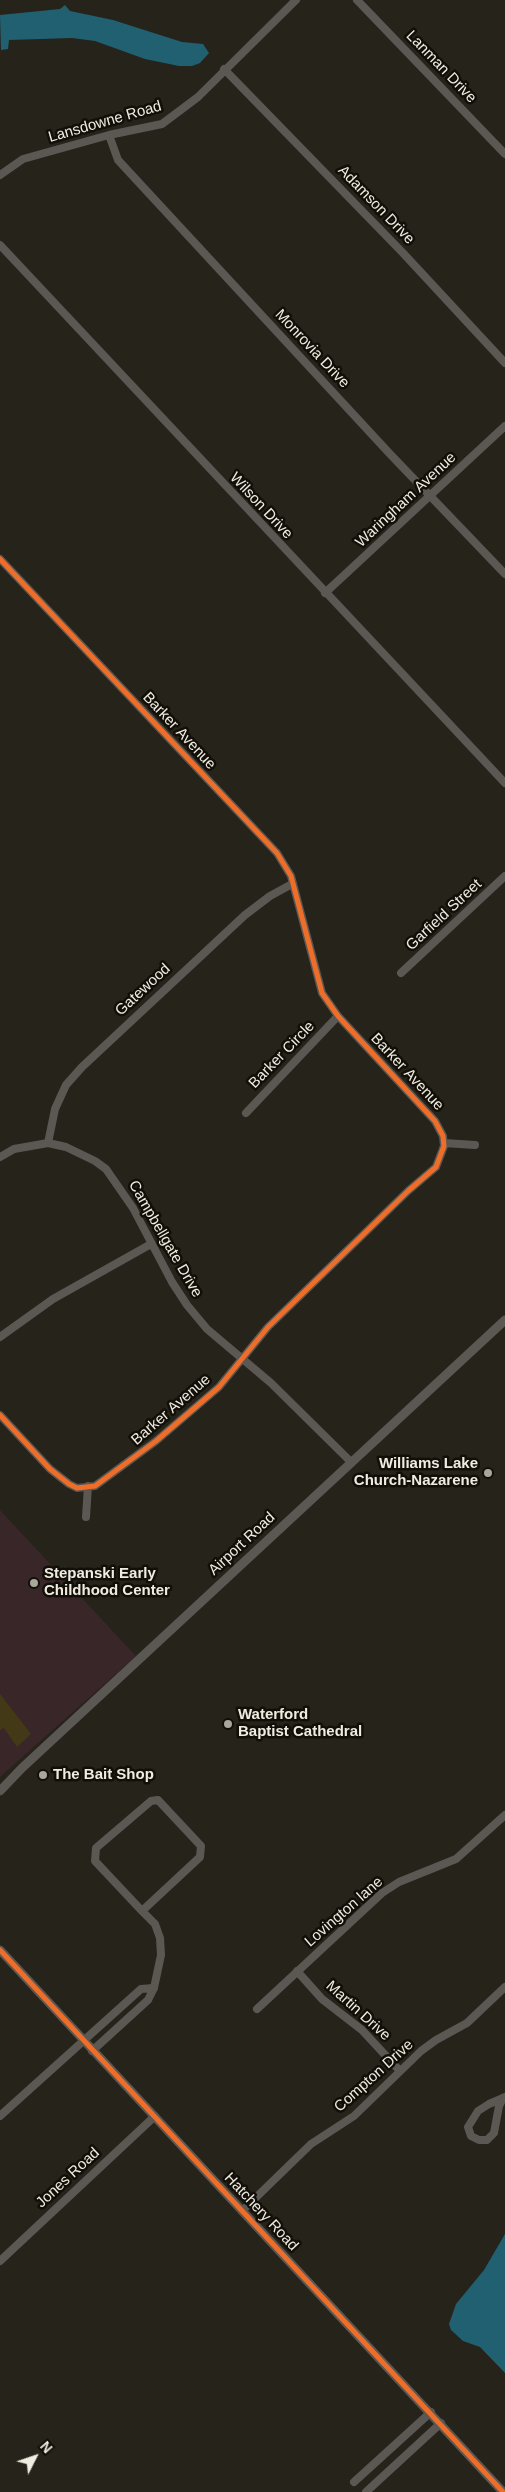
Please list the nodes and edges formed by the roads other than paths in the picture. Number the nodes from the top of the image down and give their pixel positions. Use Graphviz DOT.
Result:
graph roads {
  1 [pos="296,0"];
  2 [pos="357,0"];
  3 [pos="224,69"];
  4 [pos="109,135"];
  5 [pos="505,154"];
  6 [pos="0,175"];
  7 [pos="0,245"];
  8 [pos="505,363"];
  9 [pos="505,426"];
  10 [pos="430,496"];
  11 [pos="0,559"];
  12 [pos="505,574"];
  13 [pos="325,593"];
  14 [pos="505,783"];
  15 [pos="505,876"];
  16 [pos="292,884"];
  17 [pos="401,973"];
  18 [pos="338,1016"];
  19 [pos="246,1113"];
  20 [pos="48,1143"];
  21 [pos="444,1143"];
  22 [pos="475,1145"];
  23 [pos="0,1157"];
  24 [pos="151,1244"];
  25 [pos="504,1321"];
  26 [pos="0,1337"];
  27 [pos="241,1359"];
  28 [pos="0,1415"];
  29 [pos="351,1462"];
  30 [pos="88,1486"];
  31 [pos="86,1517"];
  32 [pos="0,1790"];
  33 [pos="505,1815"];
  34 [pos="142,1911"];
  35 [pos="0,1950"];
  36 [pos="298,1971"];
  37 [pos="505,1987"];
  38 [pos="154,1988"];
  39 [pos="257,2008"];
  40 [pos="82,2040"];
  41 [pos="92,2051"];
  42 [pos="400,2072"];
  43 [pos="504,2097"];
  44 [pos="0,2116"];
  45 [pos="155,2116"];
  46 [pos="242,2210"];
  47 [pos="0,2261"];
  48 [pos="431,2412"];
  49 [pos="441,2423"];
  50 [pos="354,2482"];
  51 [pos="366,2492"];
  52 [pos="503,2492"];
  1 -- 3 [label="street, Lansdowne Road"];
  2 -- 5 [label="street, Lanman Drive"];
  3 -- 4 [label="street, Lansdowne Road"];
  3 -- 8 [label="street, Adamson Drive"];
  4 -- 6 [label="street, Lansdowne Road"];
  4 -- 10 [label="street, Monrovia Drive"];
  7 -- 13 [label="street, Wilson Drive"];
  9 -- 10 [label="street, Waringham Avenue"];
  10 -- 12 [label="street, Monrovia Drive"];
  10 -- 13 [label="street, Waringham Avenue"];
  11 -- 16 [label="street, Barker Avenue"];
  13 -- 14 [label="street, Wilson Drive"];
  15 -- 17 [label="street, Garfield Street"];
  16 -- 18 [label="street, Barker Avenue"];
  16 -- 20 [label="street, Gatewood"];
  18 -- 19 [label="street, Barker Circle"];
  18 -- 21 [label="street, Barker Avenue"];
  20 -- 23 [label="street, Campbellgate Drive"];
  20 -- 24 [label="street, Campbellgate Drive"];
  21 -- 22 [label="street"];
  21 -- 27 [label="street, Barker Avenue"];
  24 -- 26 [label="street"];
  24 -- 27 [label="street, Campbellgate Drive"];
  25 -- 29 [label="street, Airport Road"];
  27 -- 29 [label="street, Campbellgate Drive"];
  27 -- 30 [label="street, Barker Avenue"];
  28 -- 30 [label="street"];
  29 -- 32 [label="street, Airport Road"];
  30 -- 31 [label="street"];
  33 -- 36 [label="street, Lovington lane"];
  34 -- 34 [label="street"];
  34 -- 38 [label="street"];
  35 -- 40 [label="street, Hatchery Road"];
  36 -- 39 [label="street, Lovington lane"];
  36 -- 42 [label="street, Martin Drive"];
  37 -- 42 [label="street, Compton Drive"];
  38 -- 40 [label="street"];
  38 -- 41 [label="street"];
  40 -- 41 [label="street, Hatchery Road"];
  40 -- 44 [label="street"];
  41 -- 45 [label="street, Hatchery Road"];
  42 -- 46 [label="street, Compton Drive"];
  43 -- 43 [label="street"];
  45 -- 46 [label="street, Hatchery Road"];
  45 -- 47 [label="street, Jones Road"];
  46 -- 48 [label="street, Hatchery Road"];
  48 -- 49 [label="street, Hatchery Road"];
  48 -- 50 [label="street"];
  49 -- 51 [label="street"];
  49 -- 52 [label="street, Hatchery Road"];
}
